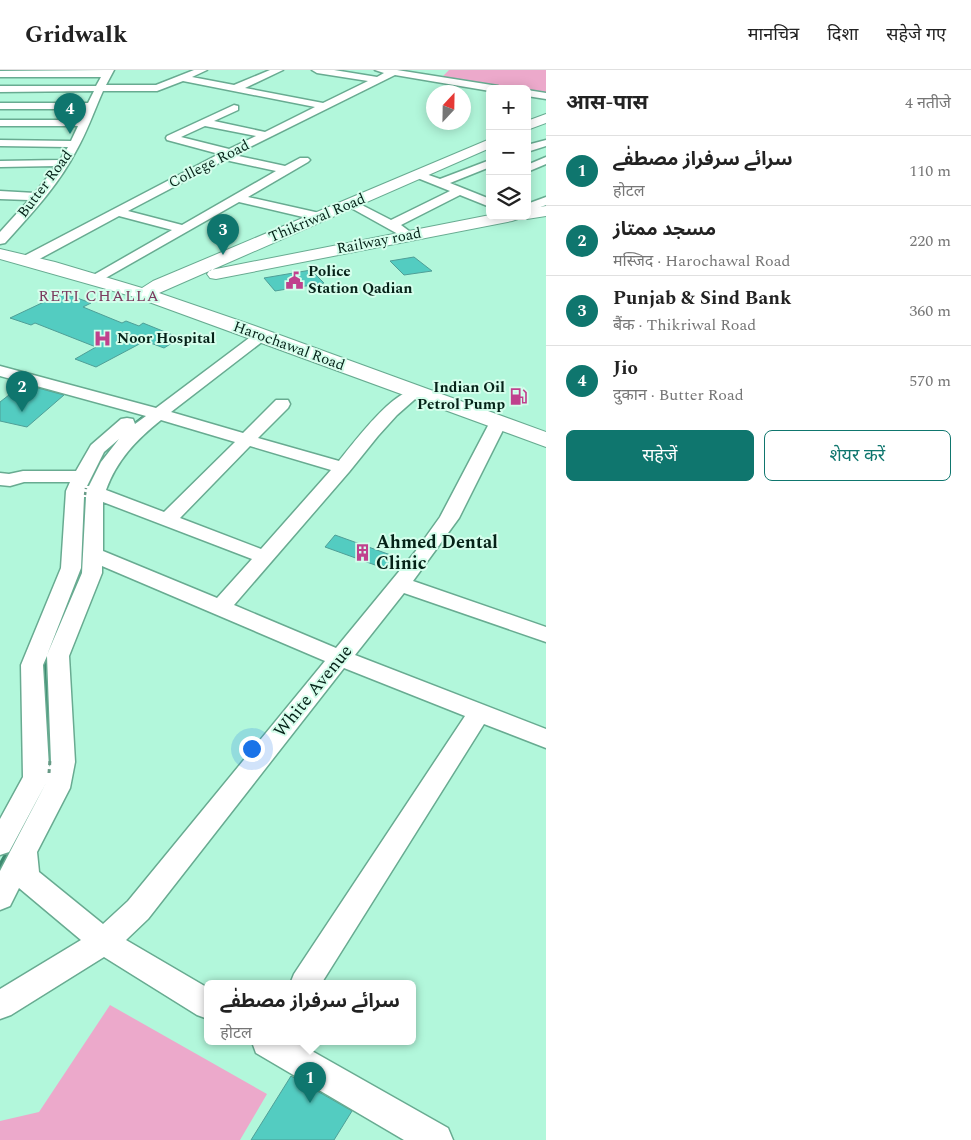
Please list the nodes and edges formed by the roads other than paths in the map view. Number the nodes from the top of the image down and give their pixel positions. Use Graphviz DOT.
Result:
graph roads {
  1 [pos="202,70"];
  2 [pos="278,70"];
  3 [pos="317,70"];
  4 [pos="449,70"];
  5 [pos="42,72"];
  6 [pos="108,72"];
  7 [pos="0,74"];
  8 [pos="379,75"];
  9 [pos="183,78"];
  10 [pos="439,80"];
  11 [pos="486,87"];
  12 [pos="236,88"];
  13 [pos="0,89"];
  14 [pos="30,89"];
  15 [pos="98,89"];
  16 [pos="531,94"];
  17 [pos="546,96"];
  18 [pos="0,106"];
  19 [pos="18,106"];
  20 [pos="92,106"];
  21 [pos="323,106"];
  22 [pos="234,108"];
  23 [pos="545,118"];
  24 [pos="203,122"];
  25 [pos="85,123"];
  26 [pos="531,124"];
  27 [pos="2,126"];
  28 [pos="264,135"];
  29 [pos="0,143"];
  30 [pos="546,143"];
  31 [pos="74,144"];
  32 [pos="486,145"];
  33 [pos="531,149"];
  34 [pos="531,152"];
  35 [pos="227,155"];
  36 [pos="304,160"];
  37 [pos="546,160"];
  38 [pos="64,163"];
  39 [pos="0,164"];
  40 [pos="486,165"];
  41 [pos="531,167"];
  42 [pos="286,170"];
  43 [pos="419,175"];
  44 [pos="440,183"];
  45 [pos="486,188"];
  46 [pos="466,193"];
  47 [pos="0,195"];
  48 [pos="37,197"];
  49 [pos="237,198"];
  50 [pos="486,201"];
  51 [pos="546,201"];
  52 [pos="350,204"];
  53 [pos="531,207"];
  54 [pos="546,211"];
  55 [pos="116,212"];
  56 [pos="531,213"];
  57 [pos="320,217"];
  58 [pos="491,220"];
  59 [pos="0,222"];
  60 [pos="16,223"];
  61 [pos="391,225"];
  62 [pos="182,229"];
  63 [pos="410,235"];
  64 [pos="0,240"];
  65 [pos="0,254"];
  66 [pos="27,260"];
  67 [pos="95,280"];
  68 [pos="151,290"];
  69 [pos="255,333"];
  70 [pos="0,371"];
  71 [pos="17,376"];
  72 [pos="0,390"];
  73 [pos="414,393"];
  74 [pos="282,404"];
  75 [pos="152,412"];
  76 [pos="498,422"];
  77 [pos="246,440"];
  78 [pos="546,440"];
  79 [pos="344,468"];
  80 [pos="0,479"];
  81 [pos="84,489"];
  82 [pos="167,520"];
  83 [pos="264,557"];
  84 [pos="93,561"];
  85 [pos="71,568"];
  86 [pos="400,584"];
  87 [pos="221,607"];
  88 [pos="546,636"];
  89 [pos="340,658"];
  90 [pos="480,712"];
  91 [pos="546,739"];
  92 [pos="50,765"];
  93 [pos="12,848"];
  94 [pos="0,898"];
  95 [pos="104,942"];
  96 [pos="308,980"];
  97 [pos="204,1004"];
  98 [pos="0,1005"];
  99 [pos="272,1045"];
  100 [pos="436,1140"];
  1 -- 9 [label="street"];
  2 -- 12 [label="street"];
  3 -- 8 [label="street"];
  4 -- 10 [label="street"];
  5 -- 6 [label="street"];
  5 -- 7 [label="street"];
  5 -- 14 [label="street"];
  6 -- 15 [label="street, Butter Road"];
  8 -- 10 [label="street, College Road"];
  8 -- 21 [label="street, College Road"];
  9 -- 12 [label="street"];
  9 -- 15 [label="street"];
  10 -- 11 [label="street"];
  12 -- 21 [label="street"];
  13 -- 14 [label="street"];
  14 -- 15 [label="street"];
  14 -- 19 [label="street"];
  15 -- 20 [label="street, Butter Road"];
  16 -- 17 [label="street"];
  18 -- 19 [label="street"];
  19 -- 20 [label="street"];
  19 -- 27 [label="street"];
  20 -- 25 [label="street, Butter Road"];
  21 -- 28 [label="street, College Road"];
  22 -- 24 [label="street"];
  23 -- 26 [label="main road"];
  24 -- 28 [label="street"];
  24 -- 35 [label="street"];
  25 -- 27 [label="street"];
  25 -- 31 [label="street, Butter Road"];
  28 -- 35 [label="street, College Road"];
  29 -- 31 [label="street"];
  30 -- 33 [label="street"];
  31 -- 38 [label="street, Butter Road"];
  32 -- 43 [label="main road, Thikriwal Road"];
  34 -- 37 [label="street"];
  35 -- 42 [label="street"];
  35 -- 55 [label="street, College Road"];
  36 -- 42 [label="street"];
  37 -- 41 [label="street"];
  38 -- 39 [label="street"];
  38 -- 48 [label="street, Butter Road"];
  40 -- 44 [label="street"];
  42 -- 49 [label="street"];
  43 -- 44 [label="street"];
  43 -- 52 [label="main road, Thikriwal Road"];
  44 -- 46 [label="street"];
  45 -- 46 [label="street"];
  46 -- 50 [label="street"];
  46 -- 61 [label="street"];
  47 -- 48 [label="street"];
  48 -- 60 [label="street, Butter Road"];
  49 -- 57 [label="street"];
  49 -- 62 [label="street"];
  51 -- 53 [label="street"];
  52 -- 57 [label="main road, Thikriwal Road"];
  52 -- 61 [label="street"];
  54 -- 56 [label="main road"];
  55 -- 62 [label="street"];
  55 -- 66 [label="street, College Road"];
  57 -- 68 [label="main road, Thikriwal Road"];
  58 -- 63 [label="main road, Railway road"];
  59 -- 60 [label="street"];
  60 -- 64 [label="street, Butter Road"];
  61 -- 63 [label="street"];
  62 -- 67 [label="street"];
  63 -- 68 [label="main road, Railway road"];
  65 -- 66 [label="main road, Harochawal Road"];
  66 -- 67 [label="main road, Harochawal Road"];
  67 -- 68 [label="main road, Harochawal Road"];
  68 -- 69 [label="main road, Harochawal Road"];
  69 -- 73 [label="main road, Harochawal Road"];
  69 -- 75 [label="street"];
  70 -- 71 [label="street"];
  71 -- 72 [label="street"];
  71 -- 75 [label="street"];
  73 -- 76 [label="main road, Harochawal Road"];
  73 -- 79 [label="street"];
  74 -- 77 [label="street"];
  75 -- 77 [label="street"];
  75 -- 81 [label="street"];
  76 -- 78 [label="main road, Harochawal Road"];
  76 -- 86 [label="street, White Avenue"];
  77 -- 79 [label="street"];
  77 -- 82 [label="street"];
  79 -- 83 [label="street"];
  80 -- 81 [label="street"];
  81 -- 82 [label="street"];
  81 -- 84 [label="street"];
  81 -- 85 [label="street"];
  82 -- 83 [label="street"];
  83 -- 87 [label="street"];
  84 -- 85 [label="street"];
  84 -- 87 [label="street"];
  84 -- 92 [label="street"];
  85 -- 92 [label="street"];
  86 -- 88 [label="street"];
  86 -- 89 [label="street, White Avenue"];
  87 -- 89 [label="street"];
  89 -- 90 [label="street"];
  89 -- 95 [label="street, White Avenue"];
  90 -- 91 [label="street"];
  90 -- 96 [label="street"];
  92 -- 93 [label="street"];
  93 -- 94 [label="street"];
  93 -- 95 [label="street"];
  95 -- 97 [label="street"];
  95 -- 98 [label="street, White Avenue"];
  99 -- 100 [label="street"];
}
